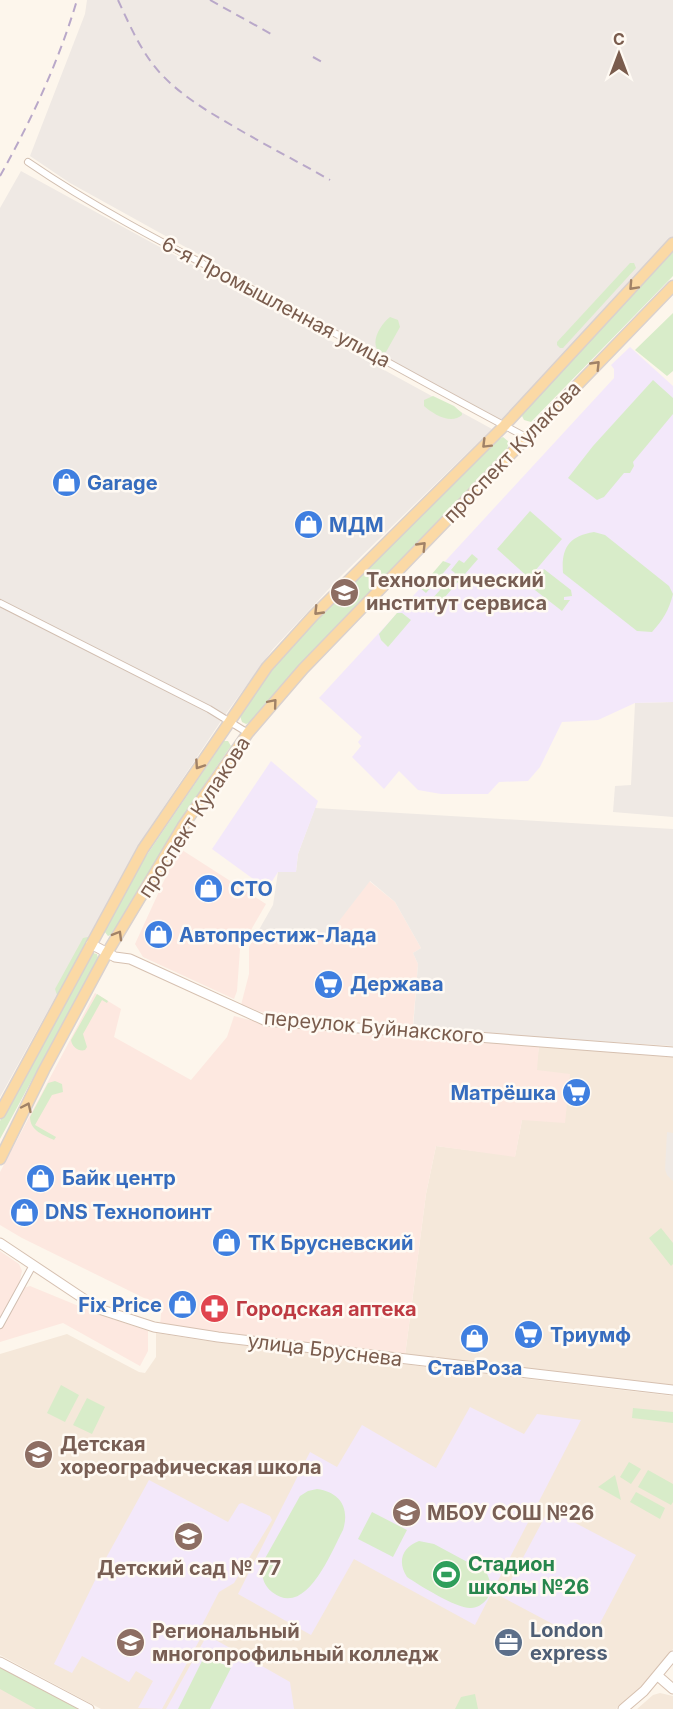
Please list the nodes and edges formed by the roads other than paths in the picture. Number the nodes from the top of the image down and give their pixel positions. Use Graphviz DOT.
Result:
graph roads {
  1 [pos="28,162"];
  2 [pos="673,243"];
  3 [pos="673,286"];
  4 [pos="504,426"];
  5 [pos="526,437"];
  6 [pos="0,603"];
  7 [pos="230,721"];
  8 [pos="248,733"];
  9 [pos="91,944"];
  10 [pos="107,953"];
  11 [pos="673,1052"];
  12 [pos="0,1113"];
  13 [pos="0,1159"];
  14 [pos="0,1243"];
  15 [pos="33,1265"];
  16 [pos="0,1325"];
  17 [pos="673,1390"];
  18 [pos="673,1656"];
  19 [pos="0,1662"];
  20 [pos="658,1676"];
  21 [pos="673,1689"];
  22 [pos="89,1709"];
  23 [pos="623,1709"];
  1 -- 4 [label="street, 6-я Промышленная улица"];
  2 -- 4 [label="main road, проспект Кулакова, one-way"];
  5 -- 3 [label="main road, проспект Кулакова, one-way"];
  4 -- 5 [label="street, 6-я Промышленная улица"];
  4 -- 7 [label="main road, проспект Кулакова, one-way"];
  8 -- 5 [label="main road, проспект Кулакова, one-way"];
  6 -- 7 [label="street"];
  7 -- 8 [label="street"];
  7 -- 9 [label="main road, проспект Кулакова, one-way"];
  10 -- 8 [label="main road, проспект Кулакова, one-way"];
  9 -- 10 [label="street, переулок Буйнакского"];
  9 -- 12 [label="main road, проспект Кулакова"];
  10 -- 11 [label="street, переулок Буйнакского"];
  13 -- 10 [label="main road, проспект Кулакова, one-way"];
  14 -- 15 [label="street, улица Бруснева"];
  15 -- 16 [label="street"];
  15 -- 17 [label="street, улица Бруснева"];
  18 -- 20 [label="street"];
  19 -- 22 [label="street"];
  20 -- 21 [label="street"];
  20 -- 23 [label="street"];
}
